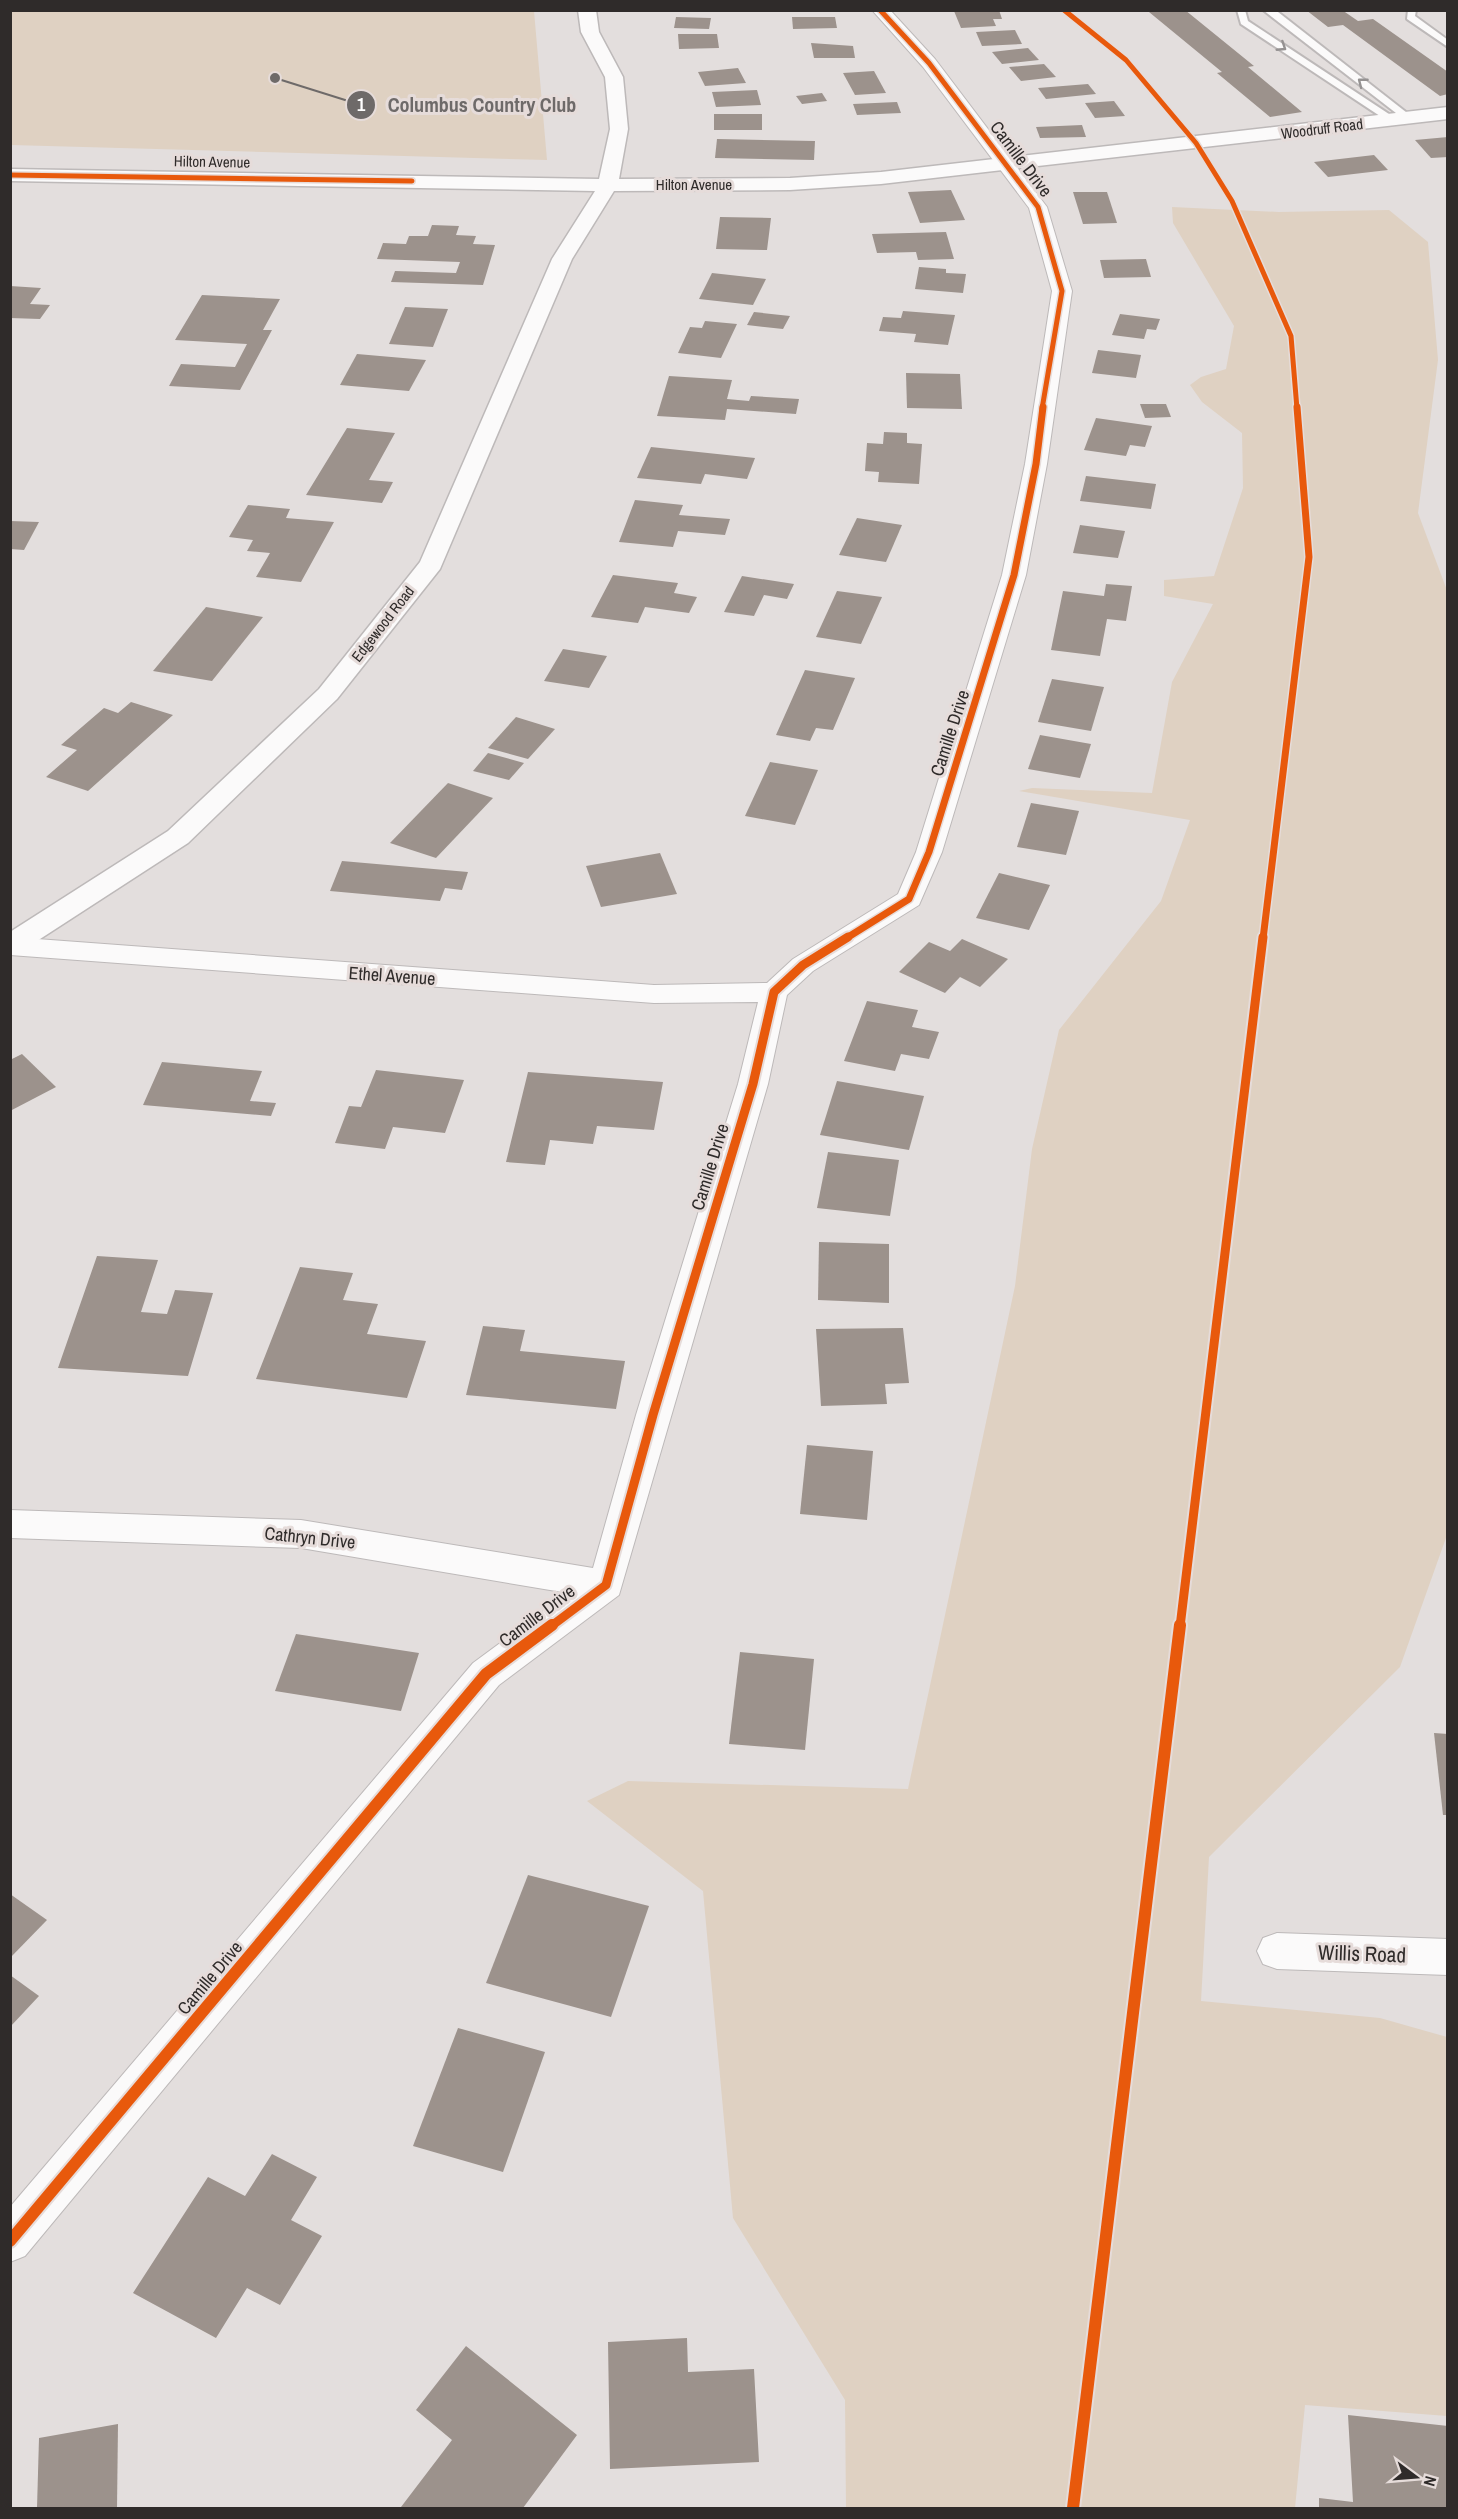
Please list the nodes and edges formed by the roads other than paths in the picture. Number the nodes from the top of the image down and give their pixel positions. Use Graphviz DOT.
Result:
graph roads {
  1 [pos="586,10"];
  2 [pos="880,10"];
  3 [pos="1241,10"];
  4 [pos="1267,10"];
  5 [pos="1412,10"];
  6 [pos="1448,44"];
  7 [pos="1448,113"];
  8 [pos="1400,119"];
  9 [pos="1196,143"];
  10 [pos="1007,164"];
  11 [pos="10,175"];
  12 [pos="608,185"];
  13 [pos="10,945"];
  14 [pos="774,992"];
  15 [pos="10,1524"];
  16 [pos="606,1585"];
  17 [pos="1277,1951"];
  18 [pos="1448,1957"];
  19 [pos="10,2241"];
  1 -- 12 [label="street"];
  2 -- 10 [label="street, Camille Drive"];
  3 -- 8 [label="lane, one-way"];
  8 -- 4 [label="lane, one-way"];
  5 -- 6 [label="lane"];
  7 -- 8 [label="street, Woodruff Road"];
  8 -- 9 [label="street, Woodruff Road"];
  9 -- 10 [label="street, Hilton Avenue"];
  10 -- 12 [label="street, Hilton Avenue"];
  10 -- 14 [label="street, Camille Drive"];
  11 -- 12 [label="street, Hilton Avenue"];
  12 -- 13 [label="street, Edgewood Road"];
  13 -- 14 [label="street, Ethel Avenue"];
  14 -- 16 [label="street, Camille Drive"];
  15 -- 16 [label="street, Cathryn Drive"];
  16 -- 19 [label="street, Camille Drive"];
  17 -- 18 [label="street, Willis Road"];
}
